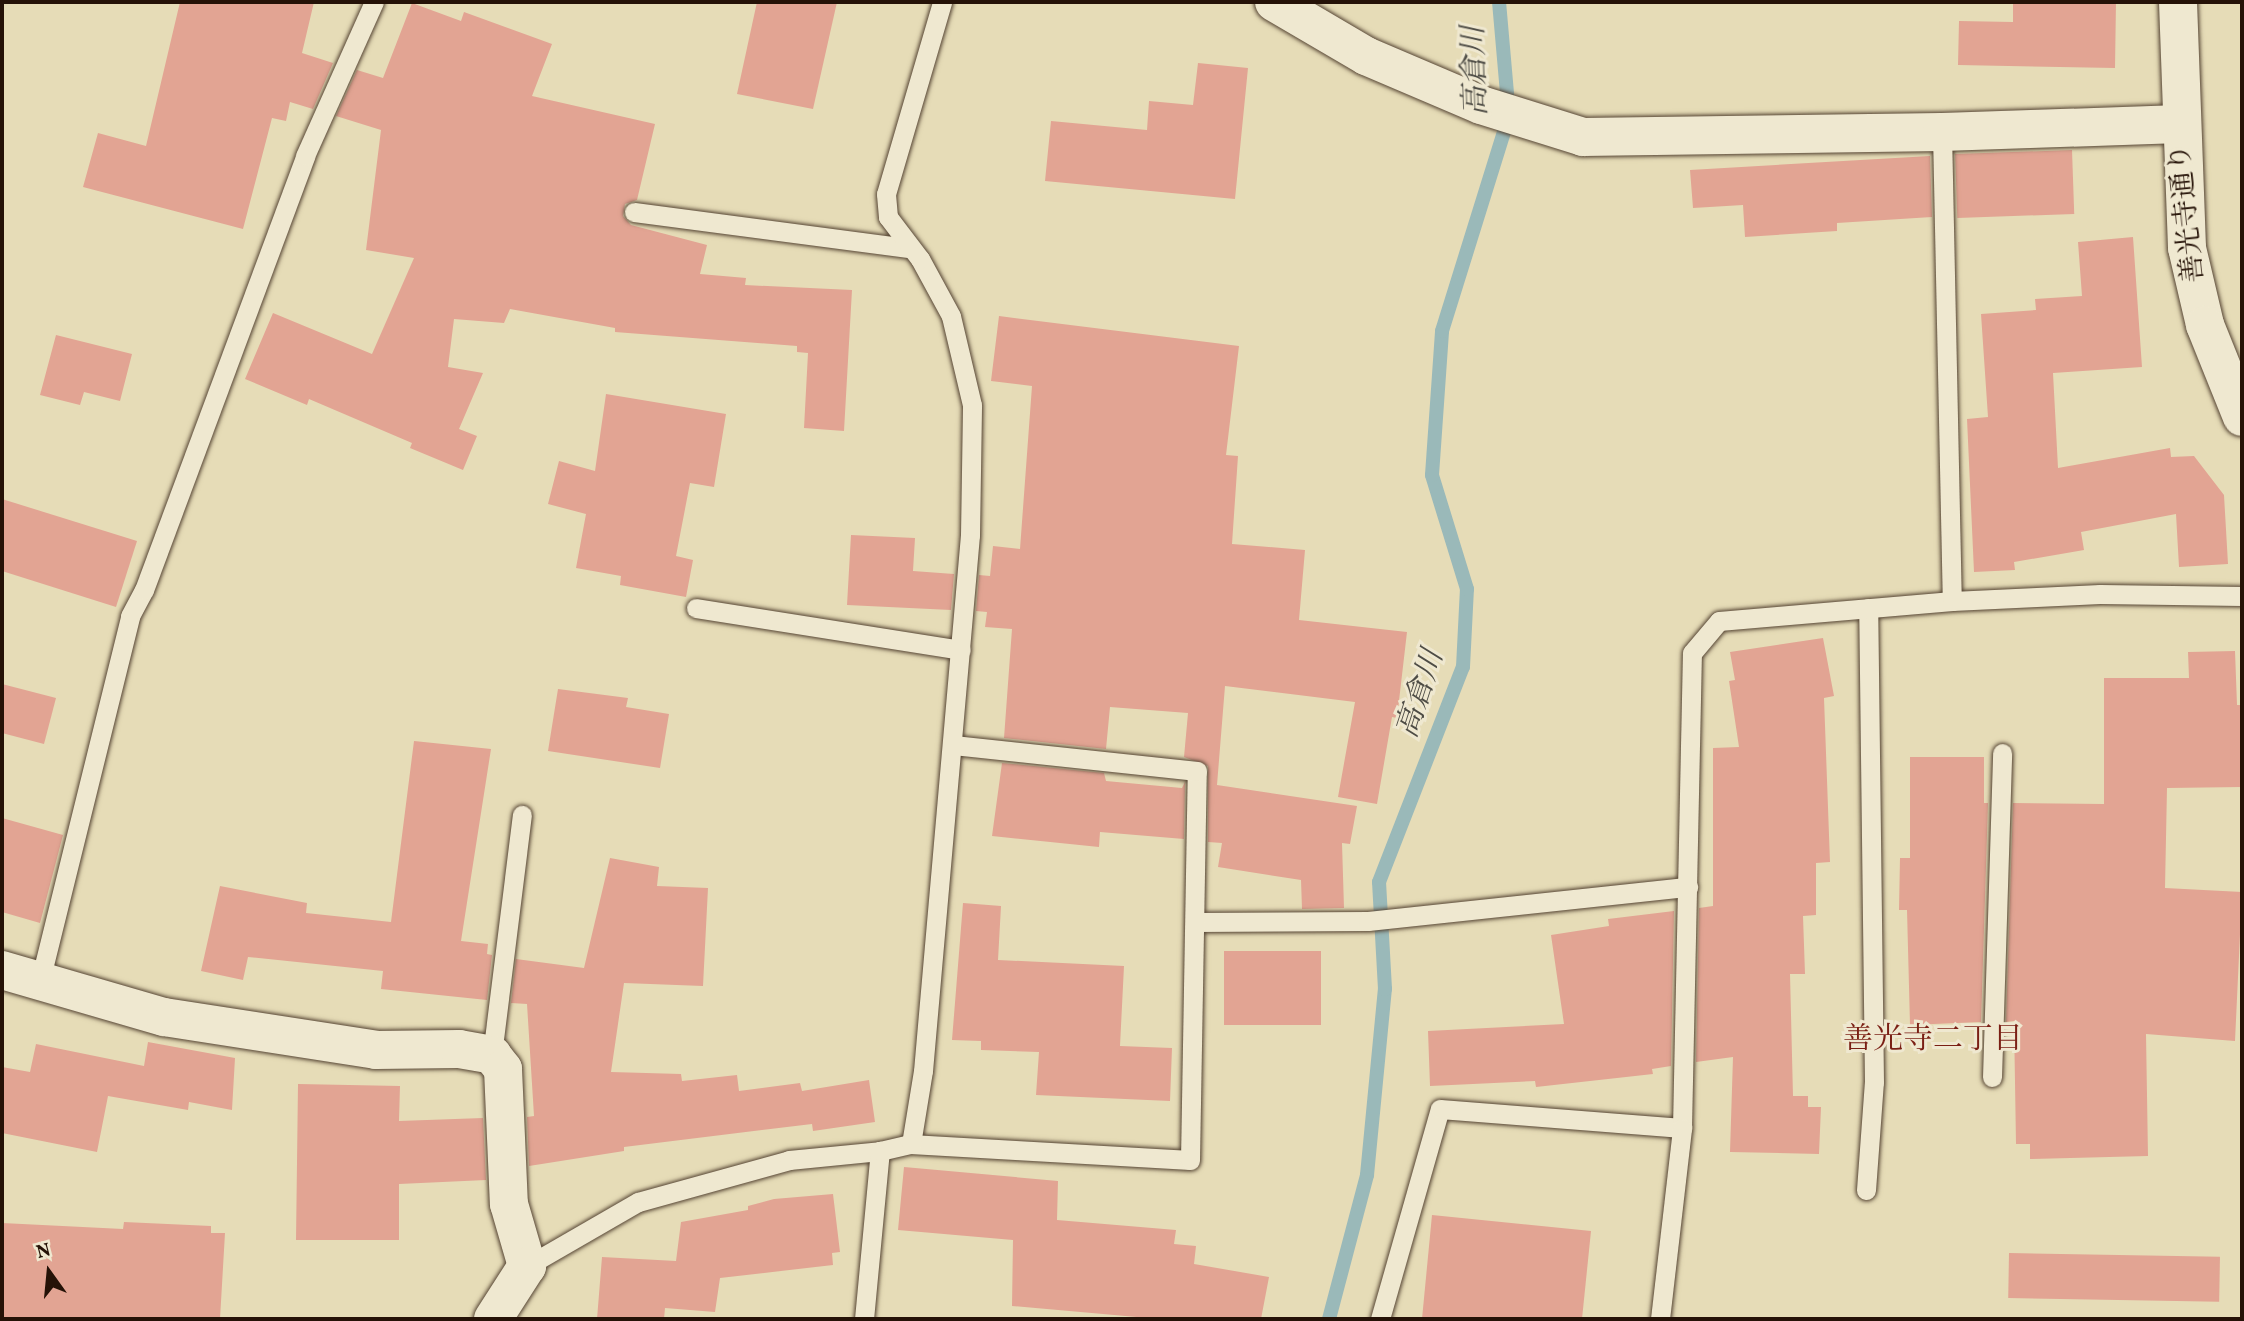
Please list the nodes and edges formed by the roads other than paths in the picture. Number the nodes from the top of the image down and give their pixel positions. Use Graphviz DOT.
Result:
graph roads {
  1 [pos="374,2"];
  2 [pos="942,2"];
  3 [pos="1274,2"];
  4 [pos="2178,2"];
  5 [pos="2179,124"];
  6 [pos="1942,132"];
  7 [pos="634,212"];
  8 [pos="909,248"];
  9 [pos="2242,417"];
  10 [pos="2242,596"];
  11 [pos="1952,601"];
  12 [pos="696,608"];
  13 [pos="1868,608"];
  14 [pos="961,650"];
  15 [pos="953,746"];
  16 [pos="2002,753"];
  17 [pos="522,815"];
  18 [pos="1688,887"];
  19 [pos="1195,922"];
  20 [pos="2,970"];
  21 [pos="40,981"];
  22 [pos="492,1055"];
  23 [pos="1993,1077"];
  24 [pos="1682,1128"];
  25 [pos="911,1144"];
  26 [pos="880,1151"];
  27 [pos="1867,1190"];
  28 [pos="527,1266"];
  29 [pos="493,1319"];
  30 [pos="864,1319"];
  31 [pos="1380,1319"];
  32 [pos="1660,1319"];
  1 -- 21 [label="lane"];
  2 -- 8 [label="lane"];
  3 -- 6 [label="street"];
  4 -- 5 [label="street, 善光寺通り"];
  5 -- 6 [label="street"];
  5 -- 9 [label="street, 善光寺通り"];
  6 -- 11 [label="lane"];
  7 -- 8 [label="lane"];
  8 -- 14 [label="lane"];
  10 -- 11 [label="lane"];
  11 -- 13 [label="lane"];
  12 -- 14 [label="lane"];
  13 -- 18 [label="lane"];
  13 -- 27 [label="lane"];
  14 -- 15 [label="lane"];
  15 -- 19 [label="lane"];
  15 -- 25 [label="lane"];
  16 -- 23 [label="lane"];
  17 -- 22 [label="lane"];
  18 -- 19 [label="lane"];
  18 -- 24 [label="lane"];
  19 -- 25 [label="lane"];
  20 -- 21 [label="street"];
  21 -- 22 [label="street"];
  22 -- 28 [label="street"];
  24 -- 31 [label="lane"];
  24 -- 32 [label="lane"];
  25 -- 26 [label="lane"];
  26 -- 28 [label="lane"];
  26 -- 30 [label="lane"];
  28 -- 29 [label="street"];
}
